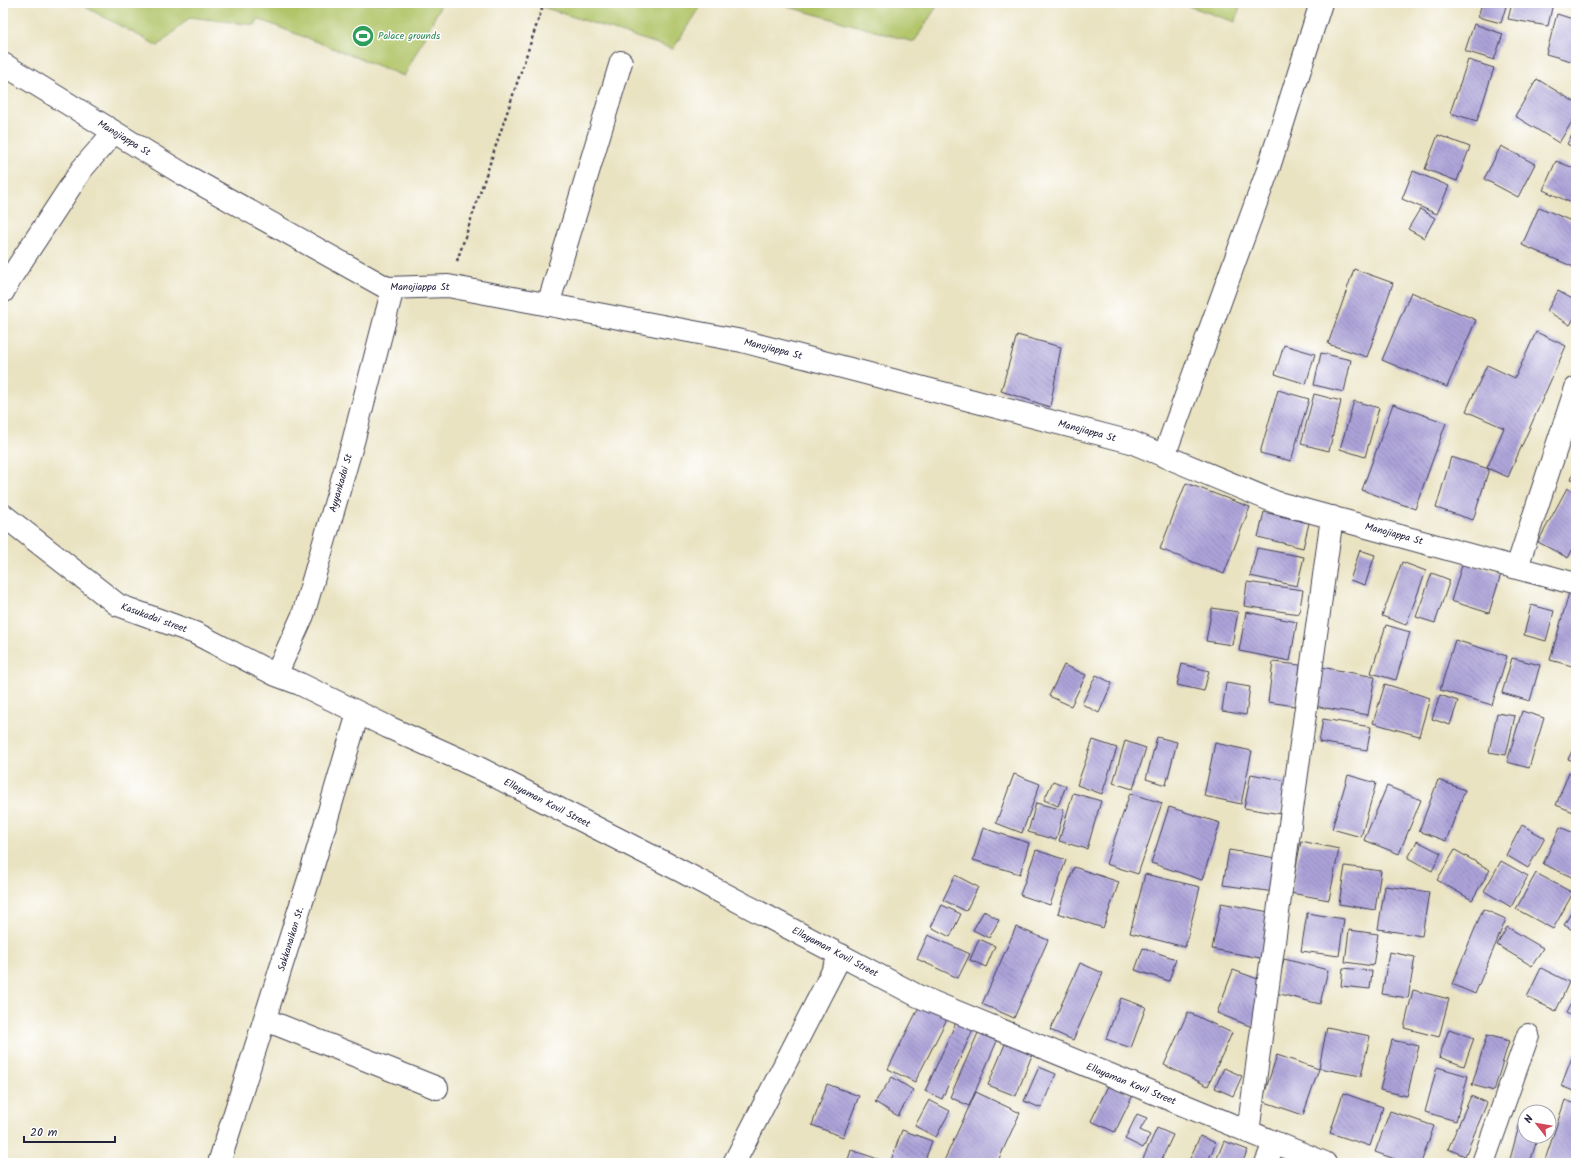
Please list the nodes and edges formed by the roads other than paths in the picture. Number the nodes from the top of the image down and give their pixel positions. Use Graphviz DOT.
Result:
graph roads {
  1 [pos="1321,3"];
  2 [pos="621,62"];
  3 [pos="3,64"];
  4 [pos="114,132"];
  5 [pos="393,288"];
  6 [pos="3,292"];
  7 [pos="548,305"];
  8 [pos="1576,388"];
  9 [pos="1164,456"];
  10 [pos="3,516"];
  11 [pos="1332,517"];
  12 [pos="1517,567"];
  13 [pos="1576,584"];
  14 [pos="276,675"];
  15 [pos="300,684"];
  16 [pos="358,713"];
  17 [pos="841,956"];
  18 [pos="266,1020"];
  19 [pos="1528,1035"];
  20 [pos="437,1088"];
  21 [pos="1248,1132"];
  22 [pos="1274,1143"];
  23 [pos="219,1163"];
  24 [pos="734,1163"];
  25 [pos="1266,1163"];
  26 [pos="1325,1163"];
  27 [pos="1483,1163"];
  1 -- 9 [label="street"];
  2 -- 7 [label="street"];
  3 -- 4 [label="street, Manojiappa St"];
  4 -- 5 [label="street, Manojiappa St"];
  4 -- 6 [label="street"];
  5 -- 7 [label="street, Manojiappa St"];
  5 -- 14 [label="street, Ayyankadai St"];
  7 -- 9 [label="street, Manojiappa St"];
  8 -- 12 [label="street"];
  9 -- 11 [label="street, Manojiappa St"];
  10 -- 14 [label="street, Kasukadai street"];
  11 -- 12 [label="street, Manojiappa St"];
  11 -- 21 [label="street"];
  12 -- 13 [label="street, Manojiappa St"];
  14 -- 15 [label="street, Kasukadai street"];
  15 -- 16 [label="street, Ellayaman Kovil Street"];
  16 -- 17 [label="street, Ellayaman Kovil Street"];
  16 -- 18 [label="street, Sakkanaikan St."];
  17 -- 21 [label="street, Ellayaman Kovil Street"];
  17 -- 24 [label="street"];
  18 -- 20 [label="street"];
  18 -- 23 [label="street, Sakkanaikan St."];
  19 -- 27 [label="street"];
  21 -- 22 [label="street, Ellayaman Kovil Street"];
  22 -- 25 [label="street"];
  22 -- 26 [label="street, Ellayaman Kovil Street"];
}
